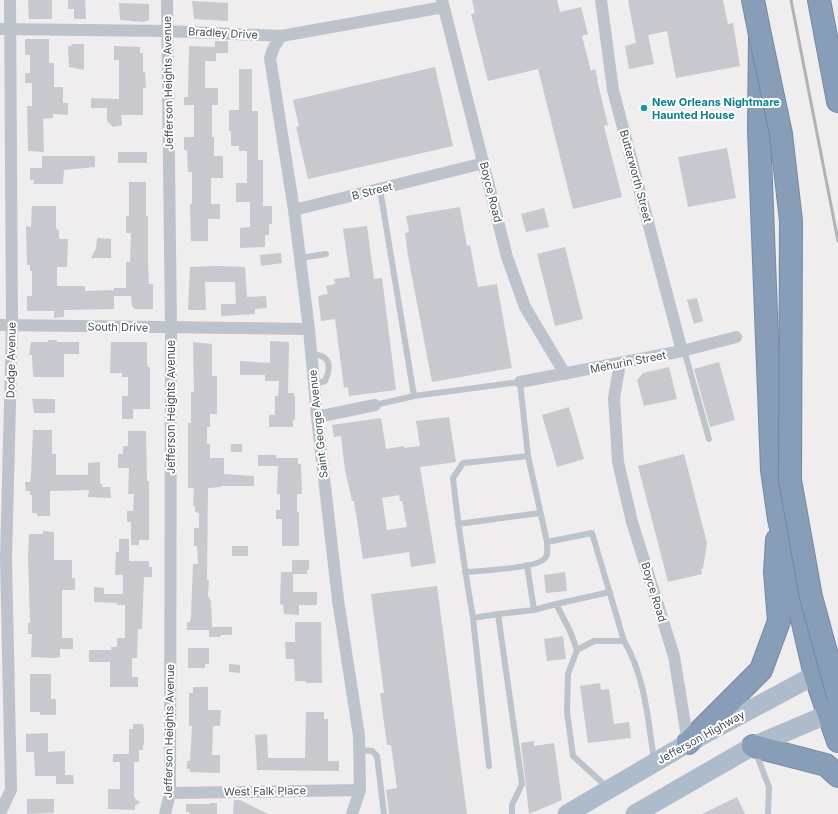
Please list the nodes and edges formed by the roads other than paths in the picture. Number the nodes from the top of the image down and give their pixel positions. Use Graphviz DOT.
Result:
graph roads {
  1 [pos="10,0"];
  2 [pos="167,0"];
  3 [pos="601,0"];
  4 [pos="753,0"];
  5 [pos="819,0"];
  6 [pos="443,3"];
  7 [pos="5,29"];
  8 [pos="167,31"];
  9 [pos="760,35"];
  10 [pos="281,36"];
  11 [pos="837,93"];
  12 [pos="484,163"];
  13 [pos="380,189"];
  14 [pos="294,210"];
  15 [pos="326,254"];
  16 [pos="300,258"];
  17 [pos="6,325"];
  18 [pos="171,329"];
  19 [pos="309,329"];
  20 [pos="736,337"];
  21 [pos="683,350"];
  22 [pos="311,354"];
  23 [pos="620,363"];
  24 [pos="565,374"];
  25 [pos="520,382"];
  26 [pos="314,384"];
  27 [pos="414,396"];
  28 [pos="375,405"];
  29 [pos="317,417"];
  30 [pos="709,439"];
  31 [pos="528,456"];
  32 [pos="540,513"];
  33 [pos="779,519"];
  34 [pos="458,524"];
  35 [pos="547,542"];
  36 [pos="527,565"];
  37 [pos="465,572"];
  38 [pos="610,592"];
  39 [pos="556,604"];
  40 [pos="534,610"];
  41 [pos="498,614"];
  42 [pos="473,618"];
  43 [pos="624,641"];
  44 [pos="577,650"];
  45 [pos="838,667"];
  46 [pos="815,675"];
  47 [pos="834,706"];
  48 [pos="838,741"];
  49 [pos="688,743"];
  50 [pos="753,746"];
  51 [pos="360,750"];
  52 [pos="654,763"];
  53 [pos="489,766"];
  54 [pos="838,776"];
  55 [pos="360,790"];
  56 [pos="609,790"];
  57 [pos="170,793"];
  58 [pos="0,813"];
  59 [pos="165,814"];
  60 [pos="352,814"];
  61 [pos="384,814"];
  62 [pos="512,814"];
  63 [pos="566,814"];
  64 [pos="637,814"];
  65 [pos="768,814"];
  1 -- 7 [label="street, Dodge Avenue"];
  2 -- 8 [label="street, Jefferson Heights Avenue"];
  3 -- 21 [label="street, Butterworth Street"];
  4 -- 9 [label="highway"];
  5 -- 11 [label="highway"];
  6 -- 10 [label="street, Bradley Drive"];
  6 -- 12 [label="street, Boyce Road"];
  7 -- 8 [label="street, Bradley Drive"];
  7 -- 17 [label="street, Dodge Avenue"];
  8 -- 10 [label="street, Bradley Drive"];
  8 -- 18 [label="street, Jefferson Heights Avenue"];
  9 -- 33 [label="highway, bridge"];
  9 -- 47 [label="highway, bridge"];
  10 -- 14 [label="street, Saint George Avenue"];
  12 -- 13 [label="street, B Street"];
  12 -- 24 [label="street, Boyce Road"];
  13 -- 14 [label="street, B Street"];
  13 -- 27 [label="lane"];
  14 -- 16 [label="street, Saint George Avenue"];
  15 -- 16 [label="lane"];
  16 -- 19 [label="street, Saint George Avenue"];
  17 -- 18 [label="street, South Drive"];
  17 -- 58 [label="street, Dodge Avenue"];
  18 -- 19 [label="street, South Drive"];
  18 -- 57 [label="street, Jefferson Heights Avenue"];
  19 -- 22 [label="street, Saint George Avenue"];
  20 -- 21 [label="street, Mehurin Street"];
  21 -- 23 [label="street, Mehurin Street"];
  21 -- 30 [label="lane"];
  22 -- 26 [label="street, Saint George Avenue"];
  22 -- 26 [label="lane"];
  23 -- 24 [label="street, Mehurin Street"];
  23 -- 49 [label="street, Boyce Road"];
  24 -- 25 [label="street, Mehurin Street"];
  25 -- 27 [label="lane"];
  25 -- 31 [label="lane"];
  26 -- 29 [label="street, Saint George Avenue"];
  27 -- 28 [label="lane"];
  28 -- 29 [label="street"];
  29 -- 51 [label="street, Saint George Avenue"];
  31 -- 32 [label="lane"];
  31 -- 34 [label="lane"];
  32 -- 34 [label="lane"];
  32 -- 35 [label="lane"];
  33 -- 46 [label="highway"];
  33 -- 49 [label="highway"];
  34 -- 37 [label="lane"];
  35 -- 36 [label="lane"];
  35 -- 38 [label="lane"];
  36 -- 37 [label="lane"];
  36 -- 40 [label="lane"];
  37 -- 42 [label="lane"];
  38 -- 39 [label="lane"];
  38 -- 43 [label="lane"];
  39 -- 40 [label="lane"];
  39 -- 44 [label="lane"];
  40 -- 41 [label="lane"];
  41 -- 42 [label="lane"];
  41 -- 62 [label="lane"];
  42 -- 53 [label="lane"];
  43 -- 44 [label="lane"];
  43 -- 52 [label="lane"];
  44 -- 56 [label="lane"];
  45 -- 46 [label="main road, Jefferson Highway"];
  46 -- 47 [label="highway"];
  46 -- 49 [label="main road, Jefferson Highway"];
  47 -- 48 [label="highway"];
  47 -- 50 [label="main road"];
  49 -- 52 [label="main road, Jefferson Highway"];
  50 -- 54 [label="highway"];
  50 -- 64 [label="main road"];
  50 -- 65 [label="lane"];
  51 -- 55 [label="street, Saint George Avenue"];
  51 -- 61 [label="lane"];
  52 -- 56 [label="main road, Jefferson Highway"];
  55 -- 57 [label="street, West Falk Place"];
  55 -- 60 [label="street, Saint George Avenue"];
  56 -- 63 [label="main road, Jefferson Highway"];
  57 -- 59 [label="street, Jefferson Heights Avenue"];
}
